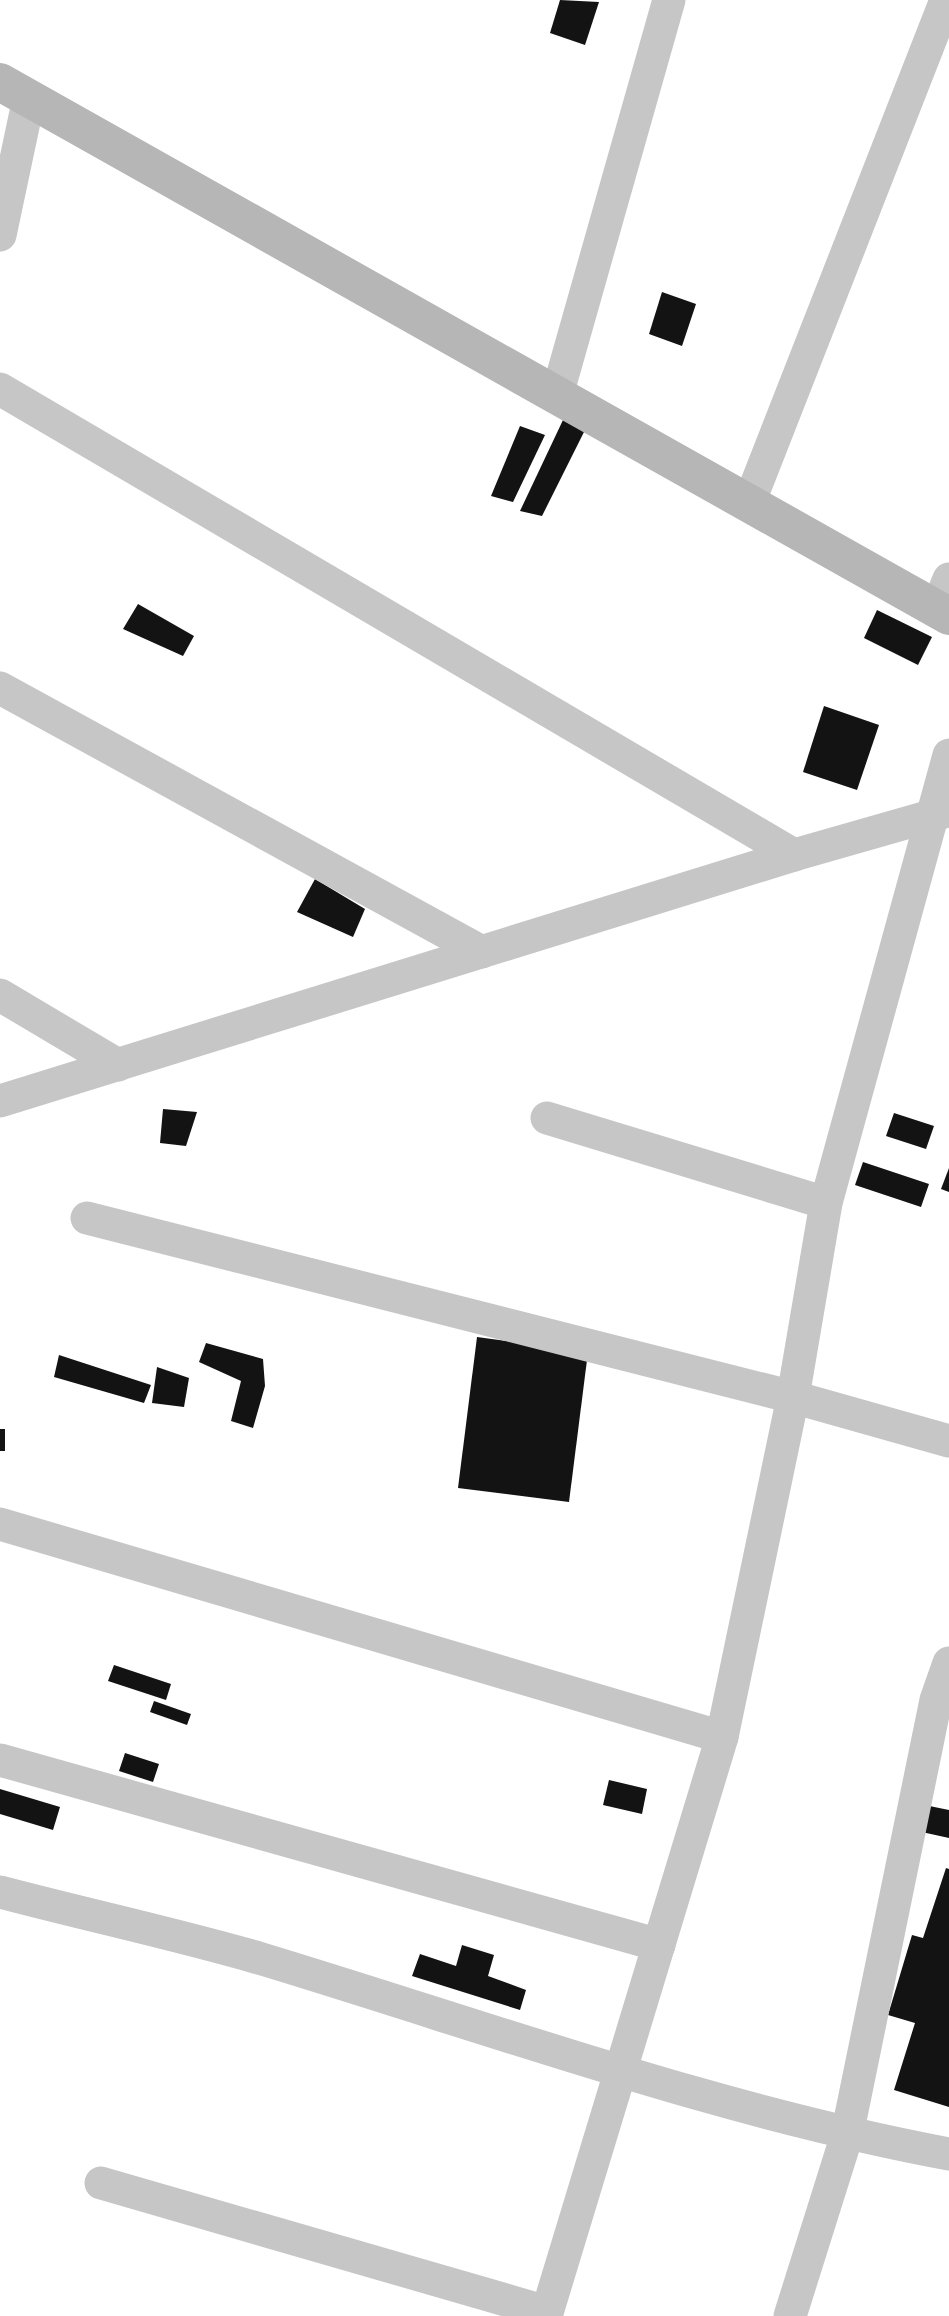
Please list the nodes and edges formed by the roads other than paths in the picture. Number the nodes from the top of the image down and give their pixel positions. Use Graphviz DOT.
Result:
graph roads {
  1 [pos="669,0"];
  2 [pos="946,0"];
  3 [pos="14,90"];
  4 [pos="0,235"];
  5 [pos="0,389"];
  6 [pos="557,395"];
  7 [pos="749,503"];
  8 [pos="945,601"];
  9 [pos="0,688"];
  10 [pos="949,755"];
  11 [pos="941,813"];
  12 [pos="794,855"];
  13 [pos="482,951"];
  14 [pos="0,995"];
  15 [pos="118,1065"];
  16 [pos="0,1101"];
  17 [pos="547,1118"];
  18 [pos="826,1203"];
  19 [pos="88,1218"];
  20 [pos="793,1397"];
  21 [pos="949,1441"];
  22 [pos="0,1524"];
  23 [pos="949,1663"];
  24 [pos="940,1726"];
  25 [pos="722,1737"];
  26 [pos="0,1760"];
  27 [pos="0,1892"];
  28 [pos="659,1945"];
  29 [pos="620,2072"];
  30 [pos="847,2135"];
  31 [pos="949,2154"];
  32 [pos="101,2183"];
  33 [pos="547,2314"];
  34 [pos="790,2316"];
  1 -- 6 [label="street"];
  2 -- 7 [label="street"];
  3 -- 4 [label="street"];
  3 -- 6 [label="street"];
  5 -- 12 [label="street"];
  6 -- 7 [label="street"];
  7 -- 8 [label="street"];
  9 -- 13 [label="street"];
  10 -- 11 [label="street"];
  11 -- 12 [label="street"];
  11 -- 18 [label="street"];
  12 -- 13 [label="street"];
  13 -- 15 [label="street"];
  14 -- 15 [label="street"];
  15 -- 16 [label="street"];
  17 -- 18 [label="street"];
  18 -- 20 [label="street"];
  19 -- 20 [label="street"];
  20 -- 21 [label="street"];
  20 -- 25 [label="street"];
  22 -- 25 [label="street"];
  23 -- 24 [label="street"];
  24 -- 30 [label="street"];
  25 -- 28 [label="street"];
  26 -- 28 [label="street"];
  27 -- 29 [label="street"];
  28 -- 29 [label="street"];
  29 -- 30 [label="street"];
  29 -- 33 [label="street"];
  30 -- 31 [label="street"];
  30 -- 34 [label="street"];
  32 -- 33 [label="street"];
}
